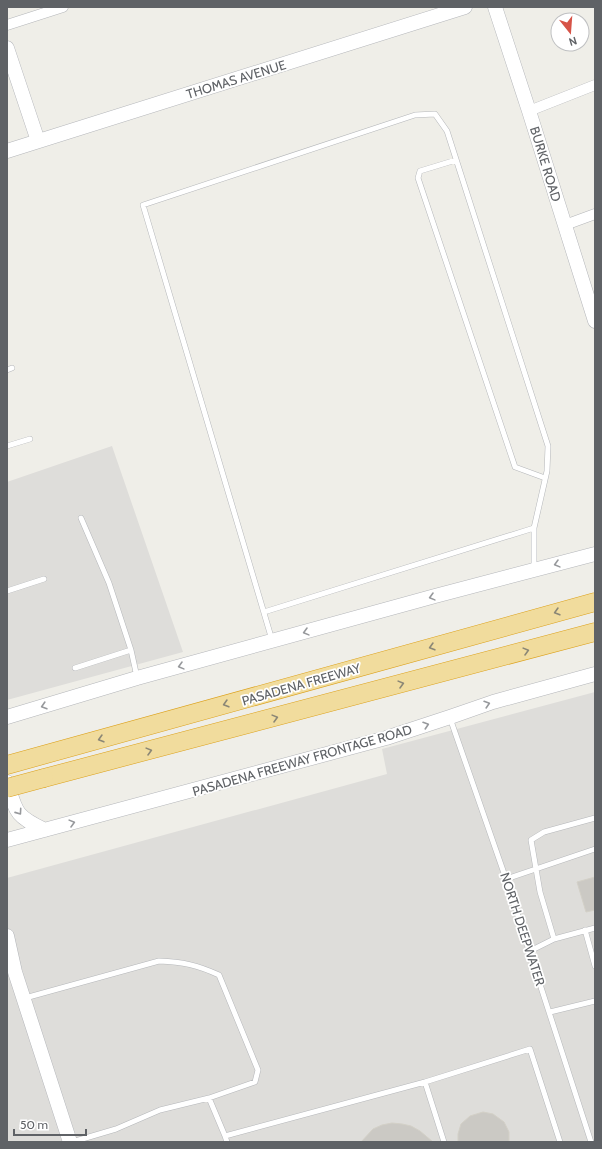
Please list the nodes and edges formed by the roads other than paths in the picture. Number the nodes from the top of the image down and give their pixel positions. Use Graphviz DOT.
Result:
graph roads {
  1 [pos="63,7"];
  2 [pos="465,7"];
  3 [pos="495,7"];
  4 [pos="7,25"];
  5 [pos="7,48"];
  6 [pos="595,85"];
  7 [pos="529,111"];
  8 [pos="38,141"];
  9 [pos="7,151"];
  10 [pos="456,160"];
  11 [pos="595,214"];
  12 [pos="565,225"];
  13 [pos="595,320"];
  14 [pos="30,439"];
  15 [pos="7,446"];
  16 [pos="545,478"];
  17 [pos="81,518"];
  18 [pos="534,528"];
  19 [pos="595,554"];
  20 [pos="534,570"];
  21 [pos="44,579"];
  22 [pos="7,591"];
  23 [pos="595,602"];
  24 [pos="264,612"];
  25 [pos="595,632"];
  26 [pos="272,641"];
  27 [pos="131,650"];
  28 [pos="75,668"];
  29 [pos="595,674"];
  30 [pos="137,678"];
  31 [pos="450,717"];
  32 [pos="8,718"];
  33 [pos="7,765"];
  34 [pos="7,782"];
  35 [pos="7,788"];
  36 [pos="595,818"];
  37 [pos="45,830"];
  38 [pos="7,840"];
  39 [pos="595,849"];
  40 [pos="536,870"];
  41 [pos="506,879"];
  42 [pos="595,928"];
  43 [pos="584,930"];
  44 [pos="7,936"];
  45 [pos="554,939"];
  46 [pos="530,951"];
  47 [pos="7,952"];
  48 [pos="595,966"];
  49 [pos="15,972"];
  50 [pos="24,999"];
  51 [pos="595,1001"];
  52 [pos="550,1012"];
  53 [pos="425,1082"];
  54 [pos="209,1098"];
  55 [pos="225,1136"];
  56 [pos="71,1142"];
  57 [pos="227,1142"];
  58 [pos="444,1142"];
  59 [pos="560,1142"];
  60 [pos="592,1142"];
  1 -- 4 [label="street"];
  2 -- 8 [label="main road, THOMAS AVENUE"];
  3 -- 7 [label="main road, BURKE ROAD"];
  5 -- 8 [label="main road"];
  6 -- 7 [label="street"];
  7 -- 12 [label="main road, BURKE ROAD"];
  8 -- 9 [label="main road, THOMAS AVENUE"];
  10 -- 16 [label="lane"];
  10 -- 16 [label="lane"];
  10 -- 24 [label="lane"];
  11 -- 12 [label="street"];
  12 -- 13 [label="main road, BURKE ROAD"];
  14 -- 15 [label="lane"];
  16 -- 18 [label="lane"];
  17 -- 27 [label="lane"];
  18 -- 20 [label="lane"];
  18 -- 24 [label="lane"];
  19 -- 20 [label="main road, one-way"];
  20 -- 26 [label="main road, one-way"];
  21 -- 22 [label="lane"];
  23 -- 33 [label="highway, PASADENA FREEWAY, one-way"];
  24 -- 26 [label="lane"];
  35 -- 25 [label="highway, PASADENA FREEWAY, one-way, bridge"];
  26 -- 30 [label="main road, one-way"];
  27 -- 28 [label="lane"];
  27 -- 30 [label="lane"];
  31 -- 29 [label="main road, PASADENA FREEWAY FRONTAGE ROAD, one-way"];
  30 -- 32 [label="main road, one-way"];
  37 -- 31 [label="main road, PASADENA FREEWAY FRONTAGE ROAD, one-way"];
  31 -- 41 [label="lane, NORTH DEEPWATER"];
  34 -- 37 [label="main road, one-way"];
  36 -- 40 [label="lane"];
  37 -- 38 [label="main road, PASADENA FREEWAY FRONTAGE ROAD"];
  39 -- 40 [label="lane"];
  40 -- 41 [label="lane"];
  40 -- 45 [label="lane"];
  41 -- 46 [label="lane, NORTH DEEPWATER"];
  42 -- 43 [label="lane"];
  43 -- 45 [label="lane"];
  43 -- 48 [label="lane"];
  44 -- 49 [label="main road"];
  45 -- 46 [label="lane"];
  46 -- 52 [label="lane, NORTH DEEPWATER"];
  47 -- 49 [label="main road"];
  49 -- 50 [label="main road"];
  50 -- 54 [label="lane"];
  50 -- 56 [label="main road"];
  51 -- 52 [label="lane"];
  52 -- 60 [label="lane, NORTH DEEPWATER"];
  53 -- 55 [label="lane"];
  53 -- 58 [label="lane"];
  53 -- 59 [label="lane"];
  54 -- 55 [label="lane"];
  54 -- 56 [label="lane"];
  55 -- 57 [label="lane"];
}
